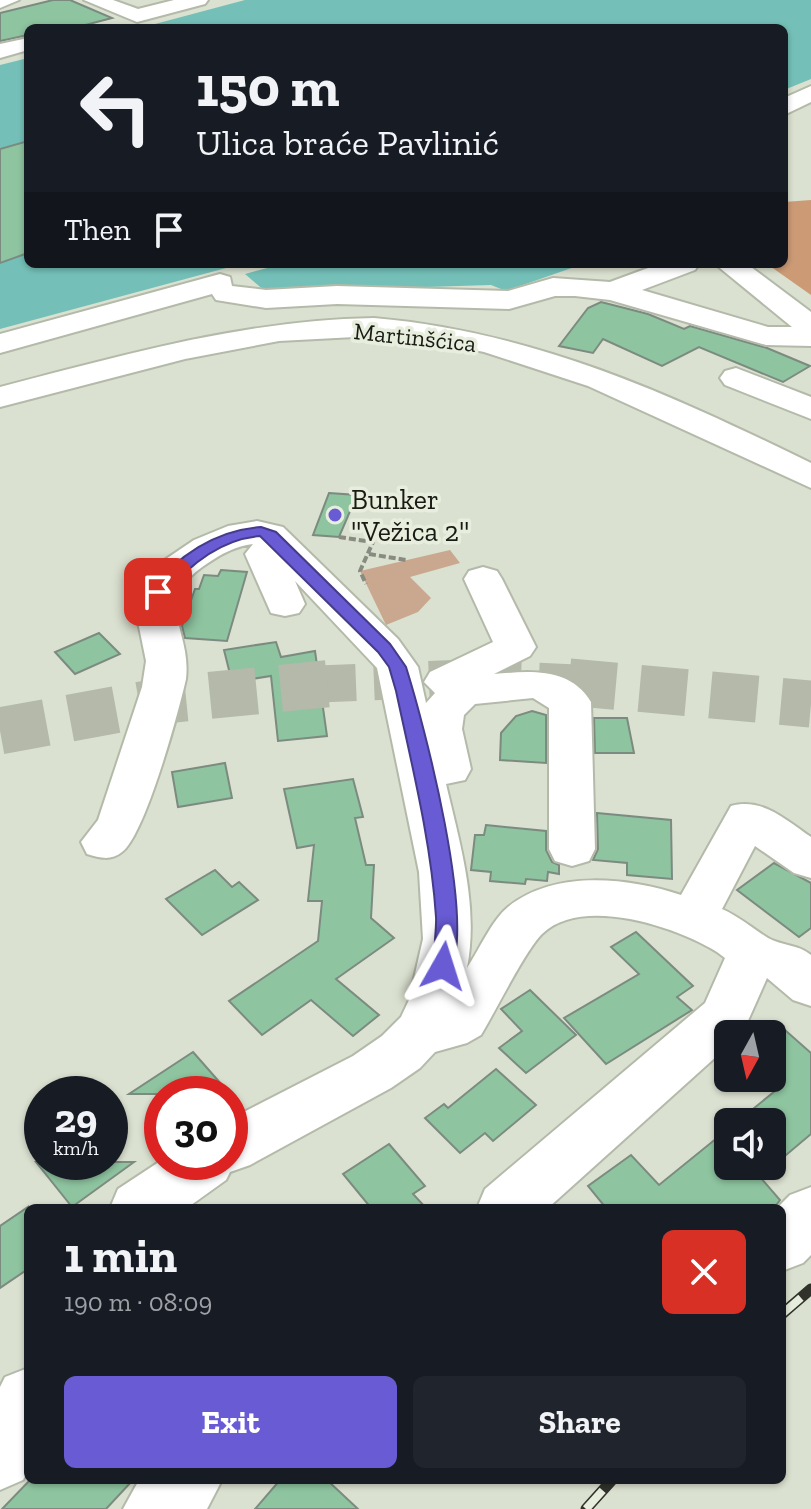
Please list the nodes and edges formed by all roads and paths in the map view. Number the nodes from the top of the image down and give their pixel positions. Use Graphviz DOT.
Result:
graph roads {
  1 [pos="9,0"];
  2 [pos="94,0"];
  3 [pos="198,0"];
  4 [pos="0,2"];
  5 [pos="137,16"];
  6 [pos="106,24"];
  7 [pos="24,45"];
  8 [pos="0,51"];
  9 [pos="811,93"];
  10 [pos="788,106"];
  11 [pos="713,275"];
  12 [pos="613,291"];
  13 [pos="655,305"];
  14 [pos="811,327"];
  15 [pos="811,337"];
  16 [pos="0,344"];
  17 [pos="736,378"];
  18 [pos="0,397"];
  19 [pos="811,409"];
  20 [pos="811,477"];
  21 [pos="339,537"];
  22 [pos="277,542"];
  23 [pos="369,554"];
  24 [pos="406,560"];
  25 [pos="483,579"];
  26 [pos="285,604"];
  27 [pos="384,648"];
  28 [pos="420,711"];
  29 [pos="449,769"];
  30 [pos="104,842"];
  31 [pos="572,849"];
  32 [pos="811,860"];
  33 [pos="693,918"];
  34 [pos="752,954"];
  35 [pos="811,985"];
  36 [pos="420,1032"];
  37 [pos="248,1137"];
  38 [pos="180,1180"];
  39 [pos="145,1204"];
  40 [pos="511,1204"];
  41 [pos="811,1214"];
  42 [pos="786,1239"];
  43 [pos="24,1408"];
  44 [pos="0,1457"];
  45 [pos="185,1484"];
  46 [pos="157,1509"];
  1 -- 4 [label="street"];
  2 -- 5 [label="street"];
  3 -- 5 [label="street"];
  5 -- 6 [label="street"];
  7 -- 8 [label="street"];
  9 -- 10 [label="street"];
  11 -- 12 [label="street"];
  11 -- 13 [label="street"];
  11 -- 14 [label="street"];
  12 -- 13 [label="street"];
  12 -- 16 [label="street"];
  13 -- 15 [label="street"];
  17 -- 19 [label="street"];
  18 -- 20 [label="street, Martinšćica"];
  21 -- 23 [label="path"];
  22 -- 26 [label="street"];
  22 -- 27 [label="street"];
  22 -- 30 [label="street"];
  23 -- 24 [label="path"];
  23 -- 27 [label="path"];
  25 -- 28 [label="street"];
  27 -- 28 [label="street"];
  28 -- 29 [label="street"];
  28 -- 31 [label="street"];
  28 -- 36 [label="street"];
  32 -- 33 [label="street"];
  33 -- 34 [label="street"];
  33 -- 36 [label="street"];
  34 -- 35 [label="street"];
  34 -- 40 [label="street"];
  36 -- 37 [label="street"];
  38 -- 39 [label="street"];
  41 -- 42 [label="street"];
  43 -- 44 [label="street"];
  45 -- 46 [label="street"];
}
